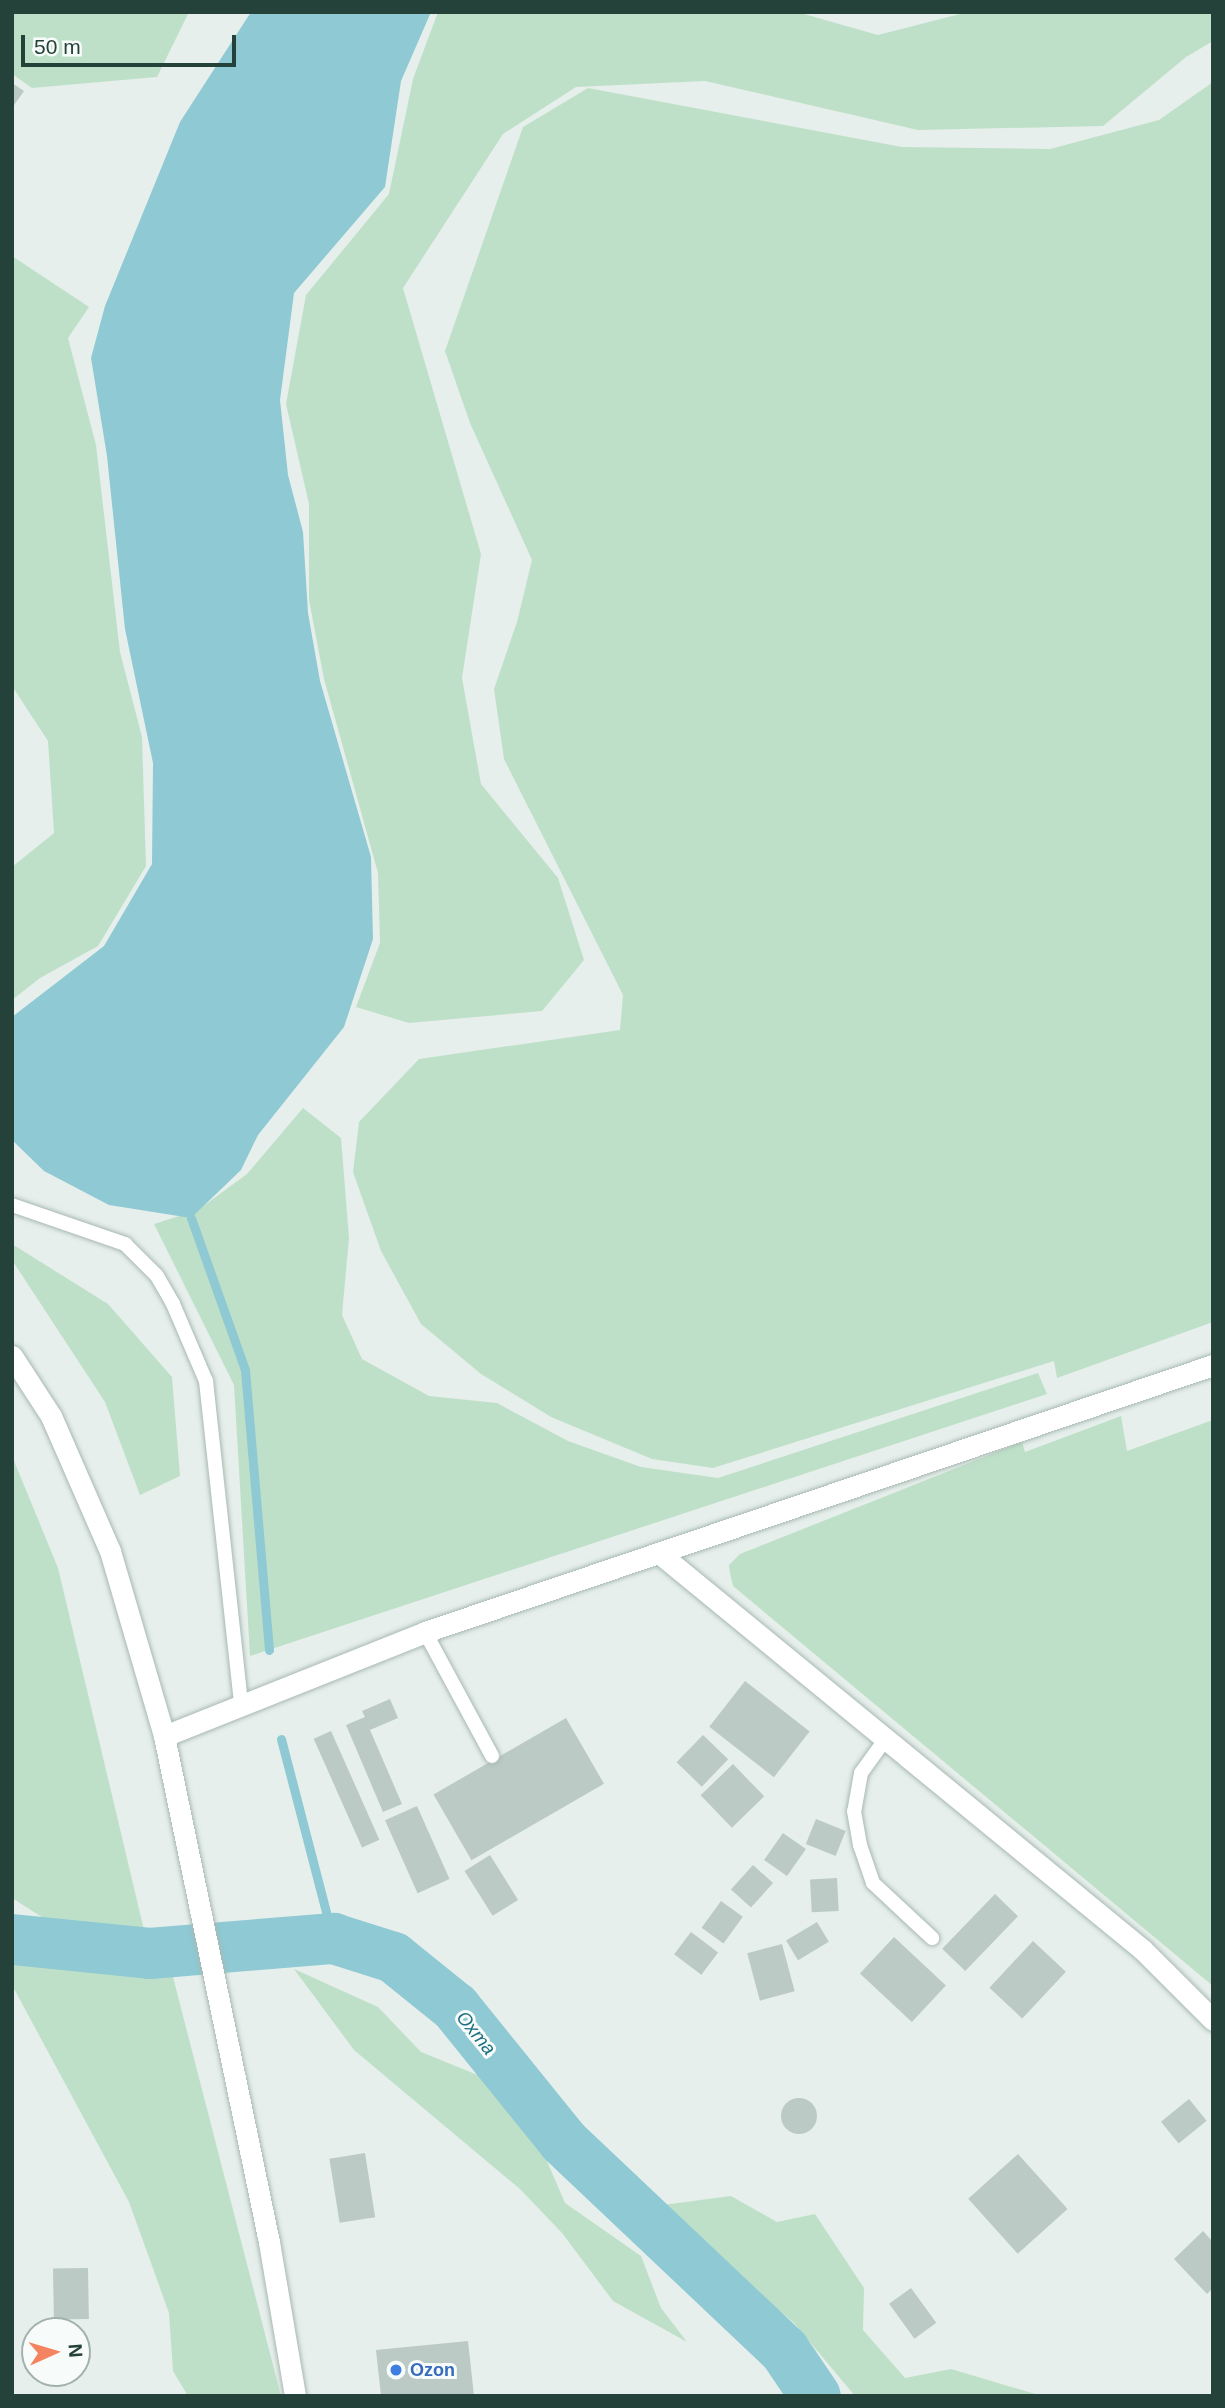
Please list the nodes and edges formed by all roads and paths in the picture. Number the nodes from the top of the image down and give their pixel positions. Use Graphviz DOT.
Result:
graph roads {
  1 [pos="12,1205"];
  2 [pos="12,1356"];
  3 [pos="1213,1365"];
  4 [pos="659,1553"];
  5 [pos="425,1632"];
  6 [pos="241,1702"];
  7 [pos="164,1736"];
  8 [pos="887,1737"];
  9 [pos="492,1756"];
  10 [pos="932,1938"];
  11 [pos="1213,2020"];
  12 [pos="295,2396"];
  1 -- 6 [label="lane"];
  2 -- 7 [label="street"];
  3 -- 4 [label="street"];
  4 -- 5 [label="street"];
  4 -- 8 [label="street"];
  5 -- 6 [label="street"];
  5 -- 9 [label="lane"];
  6 -- 7 [label="street"];
  7 -- 12 [label="street"];
  8 -- 10 [label="lane"];
  8 -- 11 [label="street"];
}
